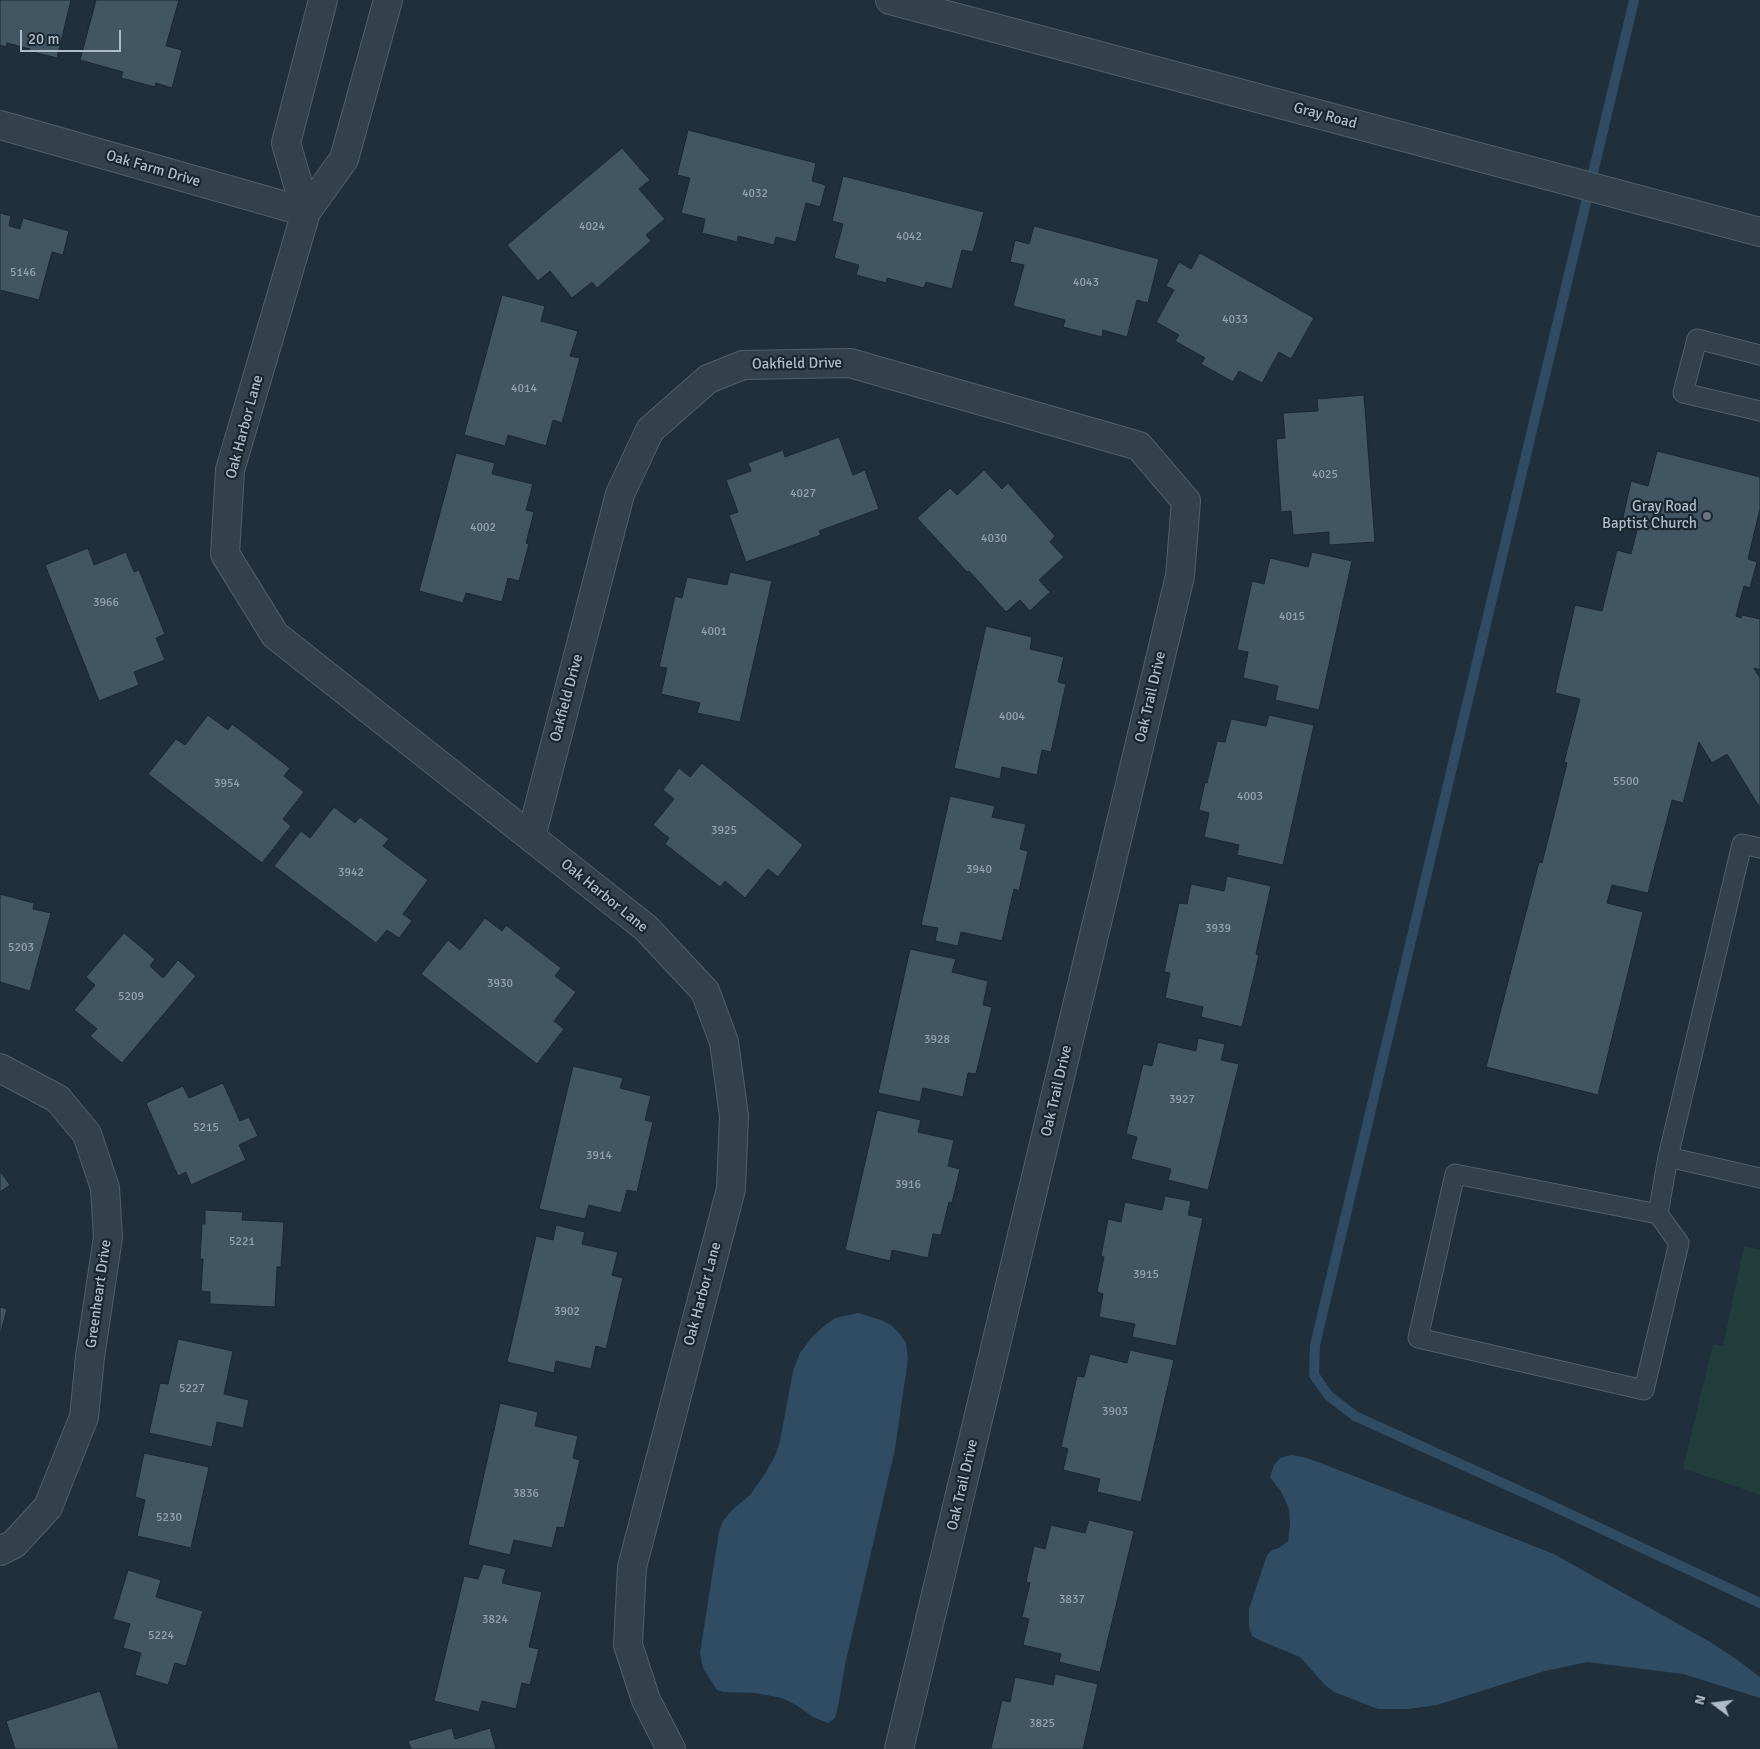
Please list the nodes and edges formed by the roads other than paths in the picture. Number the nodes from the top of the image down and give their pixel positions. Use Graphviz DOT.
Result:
graph roads {
  1 [pos="323,0"];
  2 [pos="388,0"];
  3 [pos="890,0"];
  4 [pos="0,125"];
  5 [pos="306,212"];
  6 [pos="1760,232"];
  7 [pos="1760,355"];
  8 [pos="1760,411"];
  9 [pos="1140,446"];
  10 [pos="530,837"];
  11 [pos="1760,848"];
  12 [pos="0,1068"];
  13 [pos="1668,1157"];
  14 [pos="1760,1178"];
  15 [pos="1658,1214"];
  16 [pos="0,1551"];
  17 [pos="671,1749"];
  18 [pos="900,1749"];
  1 -- 5 [label="street"];
  2 -- 5 [label="street, Oak Harbor Lane"];
  3 -- 6 [label="street, Gray Road"];
  4 -- 5 [label="street, Oak Farm Drive"];
  5 -- 10 [label="street, Oak Harbor Lane"];
  7 -- 8 [label="lane"];
  9 -- 10 [label="street, Oakfield Drive"];
  9 -- 18 [label="street, Oak Trail Drive"];
  10 -- 17 [label="street, Oak Harbor Lane"];
  11 -- 13 [label="lane"];
  12 -- 16 [label="street, Greenheart Drive"];
  13 -- 14 [label="lane"];
  13 -- 15 [label="lane"];
  15 -- 15 [label="lane"];
}
